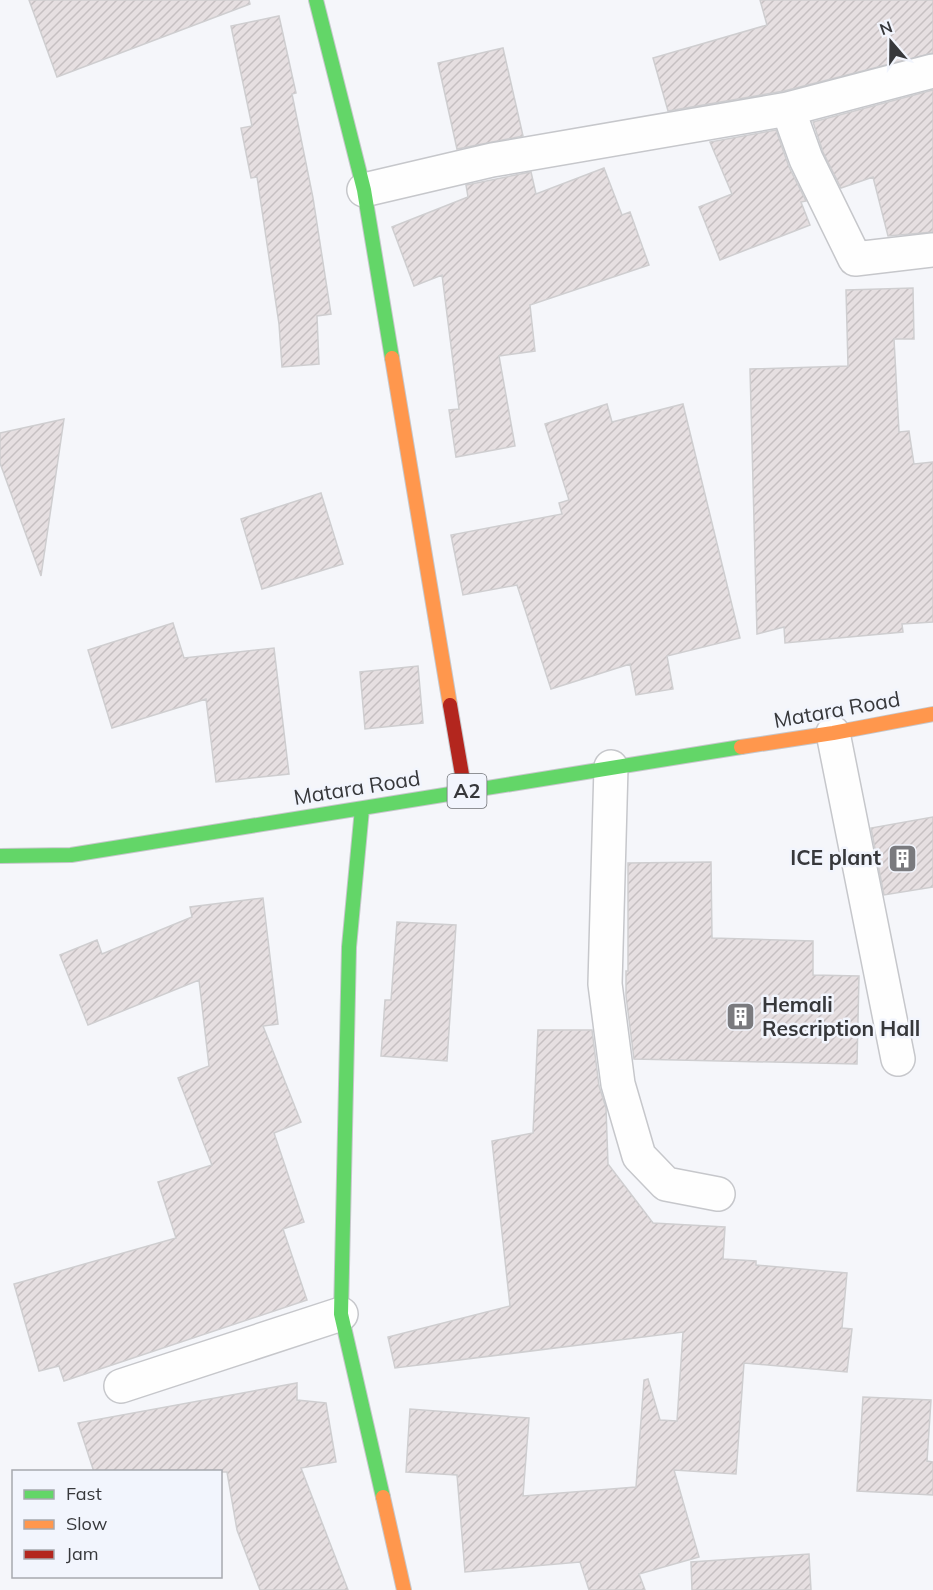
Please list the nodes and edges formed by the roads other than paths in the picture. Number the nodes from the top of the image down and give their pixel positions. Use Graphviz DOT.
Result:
graph roads {
  1 [pos="316,0"];
  2 [pos="933,71"];
  3 [pos="788,109"];
  4 [pos="364,190"];
  5 [pos="933,250"];
  6 [pos="933,714"];
  7 [pos="833,733"];
  8 [pos="611,767"];
  9 [pos="465,792"];
  10 [pos="362,809"];
  11 [pos="0,856"];
  12 [pos="898,1059"];
  13 [pos="717,1194"];
  14 [pos="341,1314"];
  15 [pos="121,1386"];
  16 [pos="404,1590"];
  1 -- 4 [label="main road"];
  2 -- 3 [label="street"];
  3 -- 4 [label="street"];
  3 -- 5 [label="street"];
  4 -- 9 [label="main road"];
  6 -- 7 [label="main road, Matara Road / A2"];
  7 -- 8 [label="main road, Matara Road / A2"];
  7 -- 12 [label="street"];
  8 -- 9 [label="main road, Matara Road / A2"];
  8 -- 13 [label="street"];
  9 -- 10 [label="main road, Matara Road / A2"];
  10 -- 11 [label="main road, Matara Road / A2"];
  10 -- 14 [label="main road"];
  14 -- 15 [label="street"];
  14 -- 16 [label="main road"];
}
